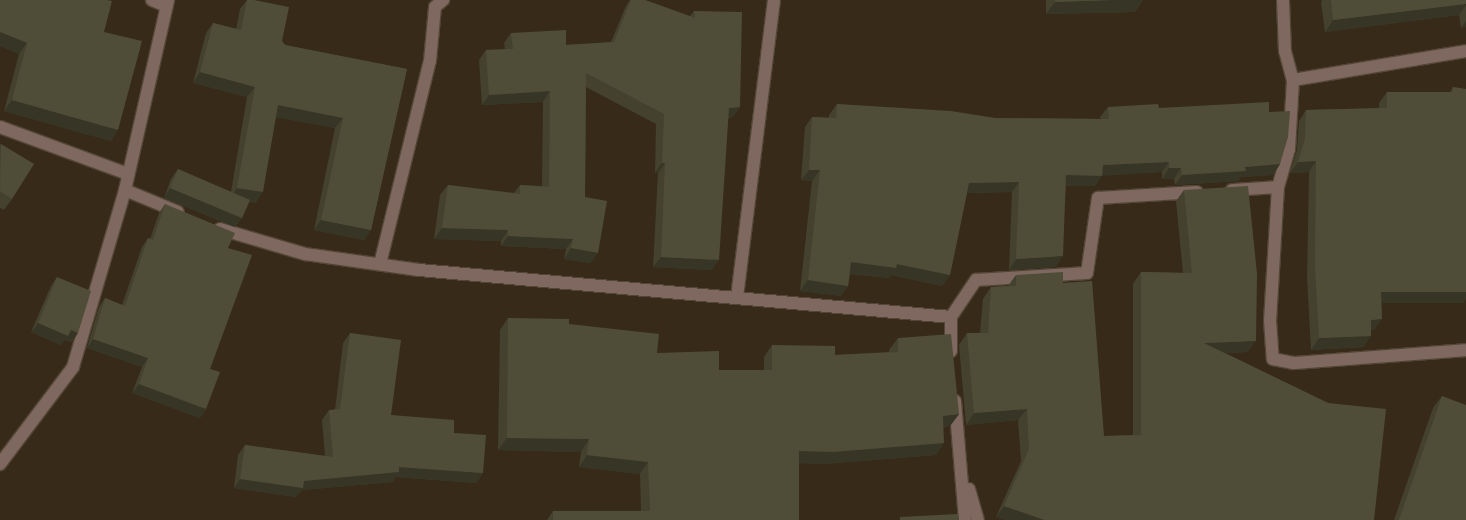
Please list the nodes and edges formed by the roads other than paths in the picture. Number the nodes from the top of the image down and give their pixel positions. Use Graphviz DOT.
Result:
graph roads {
  1 [pos="152,0"];
  2 [pos="443,0"];
  3 [pos="774,0"];
  4 [pos="1283,0"];
  5 [pos="167,3"];
  6 [pos="1466,51"];
  7 [pos="1293,80"];
  8 [pos="0,127"];
  9 [pos="128,174"];
  10 [pos="1278,187"];
  11 [pos="125,190"];
  12 [pos="188,216"];
  13 [pos="206,224"];
  14 [pos="380,264"];
  15 [pos="737,296"];
  16 [pos="951,317"];
  17 [pos="1466,350"];
  18 [pos="951,366"];
  19 [pos="953,384"];
  20 [pos="0,464"];
  21 [pos="963,466"];
  22 [pos="965,520"];
  23 [pos="978,520"];
  1 -- 5 [label="street"];
  2 -- 14 [label="street"];
  3 -- 15 [label="street"];
  4 -- 7 [label="street"];
  5 -- 9 [label="street"];
  6 -- 7 [label="street"];
  7 -- 10 [label="street"];
  8 -- 9 [label="street"];
  9 -- 11 [label="street"];
  10 -- 16 [label="street"];
  10 -- 17 [label="street"];
  11 -- 12 [label="street"];
  11 -- 20 [label="street"];
  13 -- 14 [label="street"];
  14 -- 15 [label="street"];
  15 -- 16 [label="street"];
  16 -- 18 [label="street"];
  19 -- 21 [label="street"];
  21 -- 22 [label="street"];
  21 -- 23 [label="street"];
}
